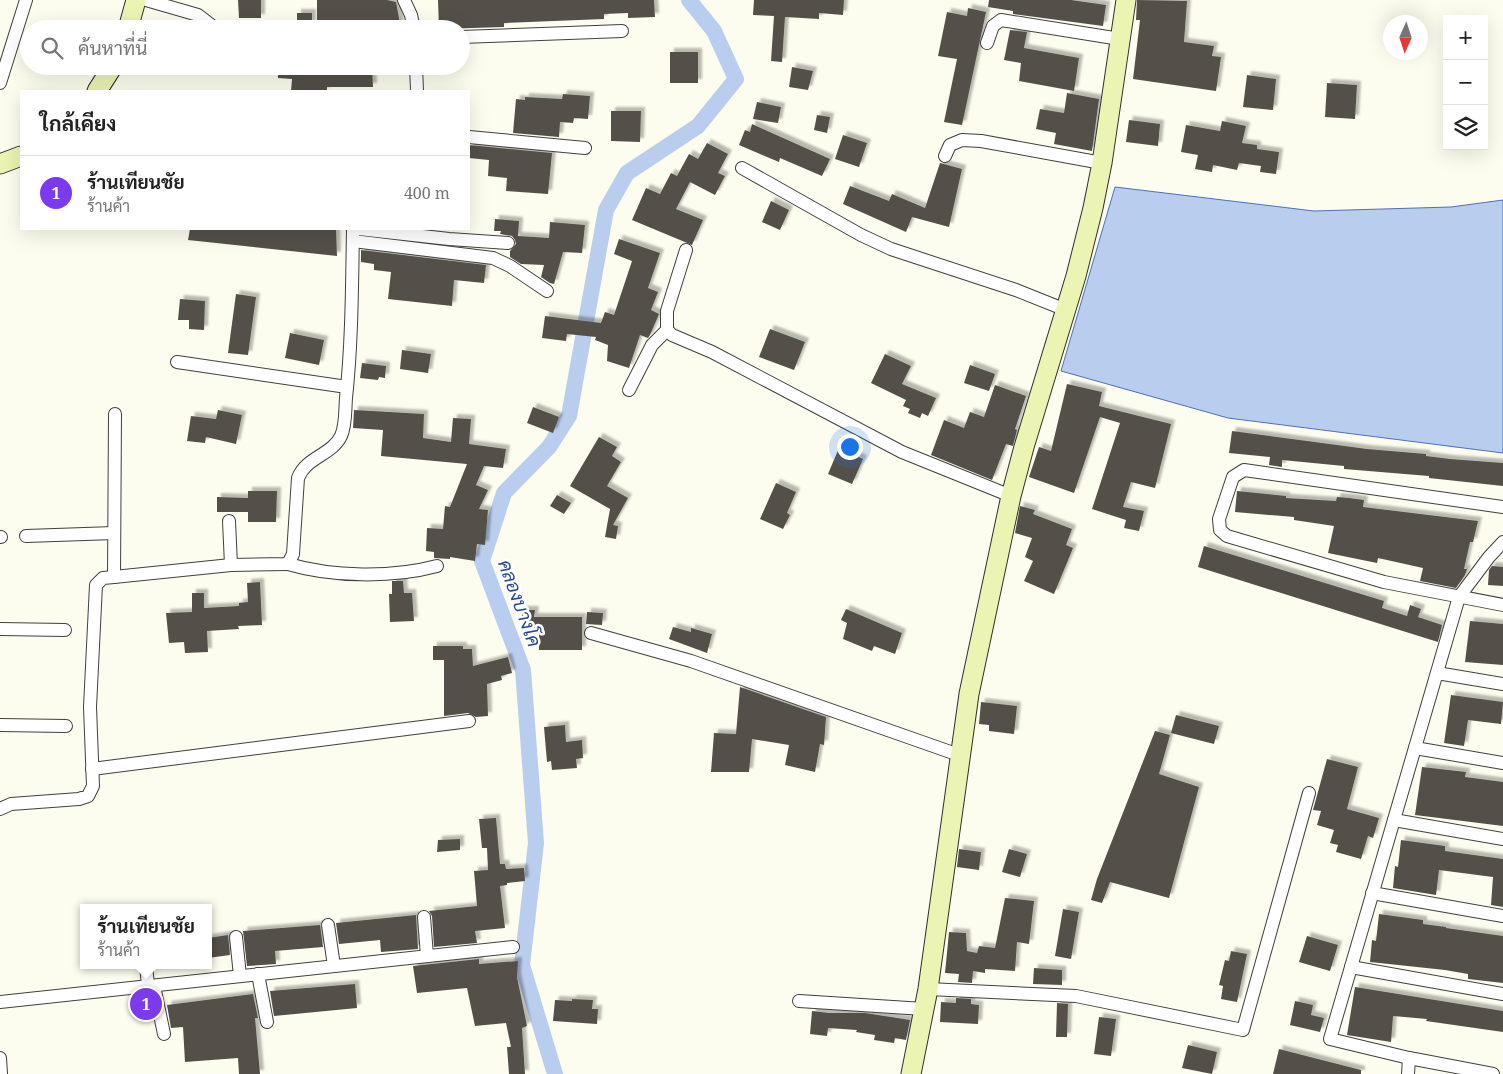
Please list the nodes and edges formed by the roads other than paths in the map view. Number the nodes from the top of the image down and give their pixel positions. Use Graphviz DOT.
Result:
graph roads {
  1 [pos="26,0"];
  2 [pos="136,0"];
  3 [pos="146,0"];
  4 [pos="404,0"];
  5 [pos="1126,0"];
  6 [pos="130,20"];
  7 [pos="204,20"];
  8 [pos="412,20"];
  9 [pos="622,31"];
  10 [pos="470,37"];
  11 [pos="1120,39"];
  12 [pos="987,43"];
  13 [pos="107,75"];
  14 [pos="416,75"];
  15 [pos="0,82"];
  16 [pos="98,90"];
  17 [pos="417,90"];
  18 [pos="470,138"];
  19 [pos="585,148"];
  20 [pos="20,156"];
  21 [pos="945,156"];
  22 [pos="0,164"];
  23 [pos="1102,164"];
  24 [pos="742,168"];
  25 [pos="370,230"];
  26 [pos="353,235"];
  27 [pos="508,243"];
  28 [pos="686,250"];
  29 [pos="548,291"];
  30 [pos="1066,310"];
  31 [pos="667,330"];
  32 [pos="177,362"];
  33 [pos="347,387"];
  34 [pos="629,390"];
  35 [pos="115,414"];
  36 [pos="1011,496"];
  37 [pos="1503,507"];
  38 [pos="230,521"];
  39 [pos="114,533"];
  40 [pos="26,536"];
  41 [pos="1503,542"];
  42 [pos="288,564"];
  43 [pos="230,565"];
  44 [pos="437,566"];
  45 [pos="114,577"];
  46 [pos="1459,598"];
  47 [pos="1503,605"];
  48 [pos="0,629"];
  49 [pos="64,630"];
  50 [pos="591,633"];
  51 [pos="1437,672"];
  52 [pos="1503,684"];
  53 [pos="469,721"];
  54 [pos="0,725"];
  55 [pos="66,726"];
  56 [pos="1415,748"];
  57 [pos="959,755"];
  58 [pos="1503,763"];
  59 [pos="92,770"];
  60 [pos="1309,793"];
  61 [pos="0,809"];
  62 [pos="1394,820"];
  63 [pos="1503,839"];
  64 [pos="1372,894"];
  65 [pos="1503,916"];
  66 [pos="424,917"];
  67 [pos="328,925"];
  68 [pos="236,936"];
  69 [pos="513,947"];
  70 [pos="427,956"];
  71 [pos="334,966"];
  72 [pos="1351,967"];
  73 [pos="147,969"];
  74 [pos="258,974"];
  75 [pos="240,976"];
  76 [pos="151,986"];
  77 [pos="928,989"];
  78 [pos="1503,994"];
  79 [pos="799,1001"];
  80 [pos="0,1002"];
  81 [pos="924,1009"];
  82 [pos="267,1022"];
  83 [pos="164,1034"];
  84 [pos="0,1058"];
  85 [pos="1409,1058"];
  86 [pos="0,1070"];
  87 [pos="1,1074"];
  88 [pos="911,1074"];
  89 [pos="1408,1074"];
  90 [pos="1488,1074"];
  1 -- 15 [label="street"];
  2 -- 6 [label="street"];
  3 -- 7 [label="street"];
  4 -- 8 [label="street"];
  5 -- 11 [label="street"];
  9 -- 10 [label="street"];
  11 -- 12 [label="street"];
  11 -- 23 [label="street"];
  13 -- 16 [label="street"];
  14 -- 17 [label="street"];
  18 -- 19 [label="street"];
  20 -- 22 [label="street"];
  21 -- 23 [label="street"];
  23 -- 30 [label="street"];
  24 -- 30 [label="street"];
  25 -- 27 [label="street"];
  26 -- 29 [label="street"];
  26 -- 33 [label="street"];
  28 -- 31 [label="street"];
  30 -- 36 [label="street"];
  31 -- 34 [label="street"];
  31 -- 36 [label="street"];
  32 -- 33 [label="street"];
  33 -- 42 [label="street"];
  35 -- 39 [label="street"];
  36 -- 57 [label="street"];
  37 -- 46 [label="street"];
  38 -- 43 [label="street"];
  39 -- 40 [label="street"];
  39 -- 45 [label="street"];
  41 -- 46 [label="street"];
  42 -- 43 [label="street"];
  42 -- 44 [label="street"];
  43 -- 45 [label="street"];
  45 -- 59 [label="street"];
  46 -- 47 [label="street"];
  46 -- 51 [label="street"];
  48 -- 49 [label="street"];
  50 -- 57 [label="street"];
  51 -- 52 [label="street"];
  51 -- 56 [label="street"];
  53 -- 59 [label="street"];
  54 -- 55 [label="street"];
  56 -- 58 [label="street"];
  56 -- 62 [label="street"];
  57 -- 77 [label="street"];
  59 -- 61 [label="street"];
  60 -- 77 [label="street"];
  62 -- 63 [label="street"];
  62 -- 64 [label="street"];
  64 -- 65 [label="street"];
  64 -- 72 [label="street"];
  66 -- 70 [label="street"];
  67 -- 71 [label="street"];
  68 -- 75 [label="street"];
  69 -- 70 [label="street"];
  70 -- 71 [label="street"];
  71 -- 74 [label="street"];
  72 -- 78 [label="street"];
  72 -- 85 [label="street"];
  73 -- 76 [label="street"];
  74 -- 75 [label="street"];
  74 -- 82 [label="street"];
  75 -- 76 [label="street"];
  76 -- 80 [label="street"];
  76 -- 83 [label="street"];
  77 -- 81 [label="street"];
  79 -- 81 [label="street"];
  81 -- 88 [label="street"];
  84 -- 86 [label="street"];
  85 -- 89 [label="street"];
  85 -- 90 [label="street"];
  86 -- 87 [label="street"];
}
